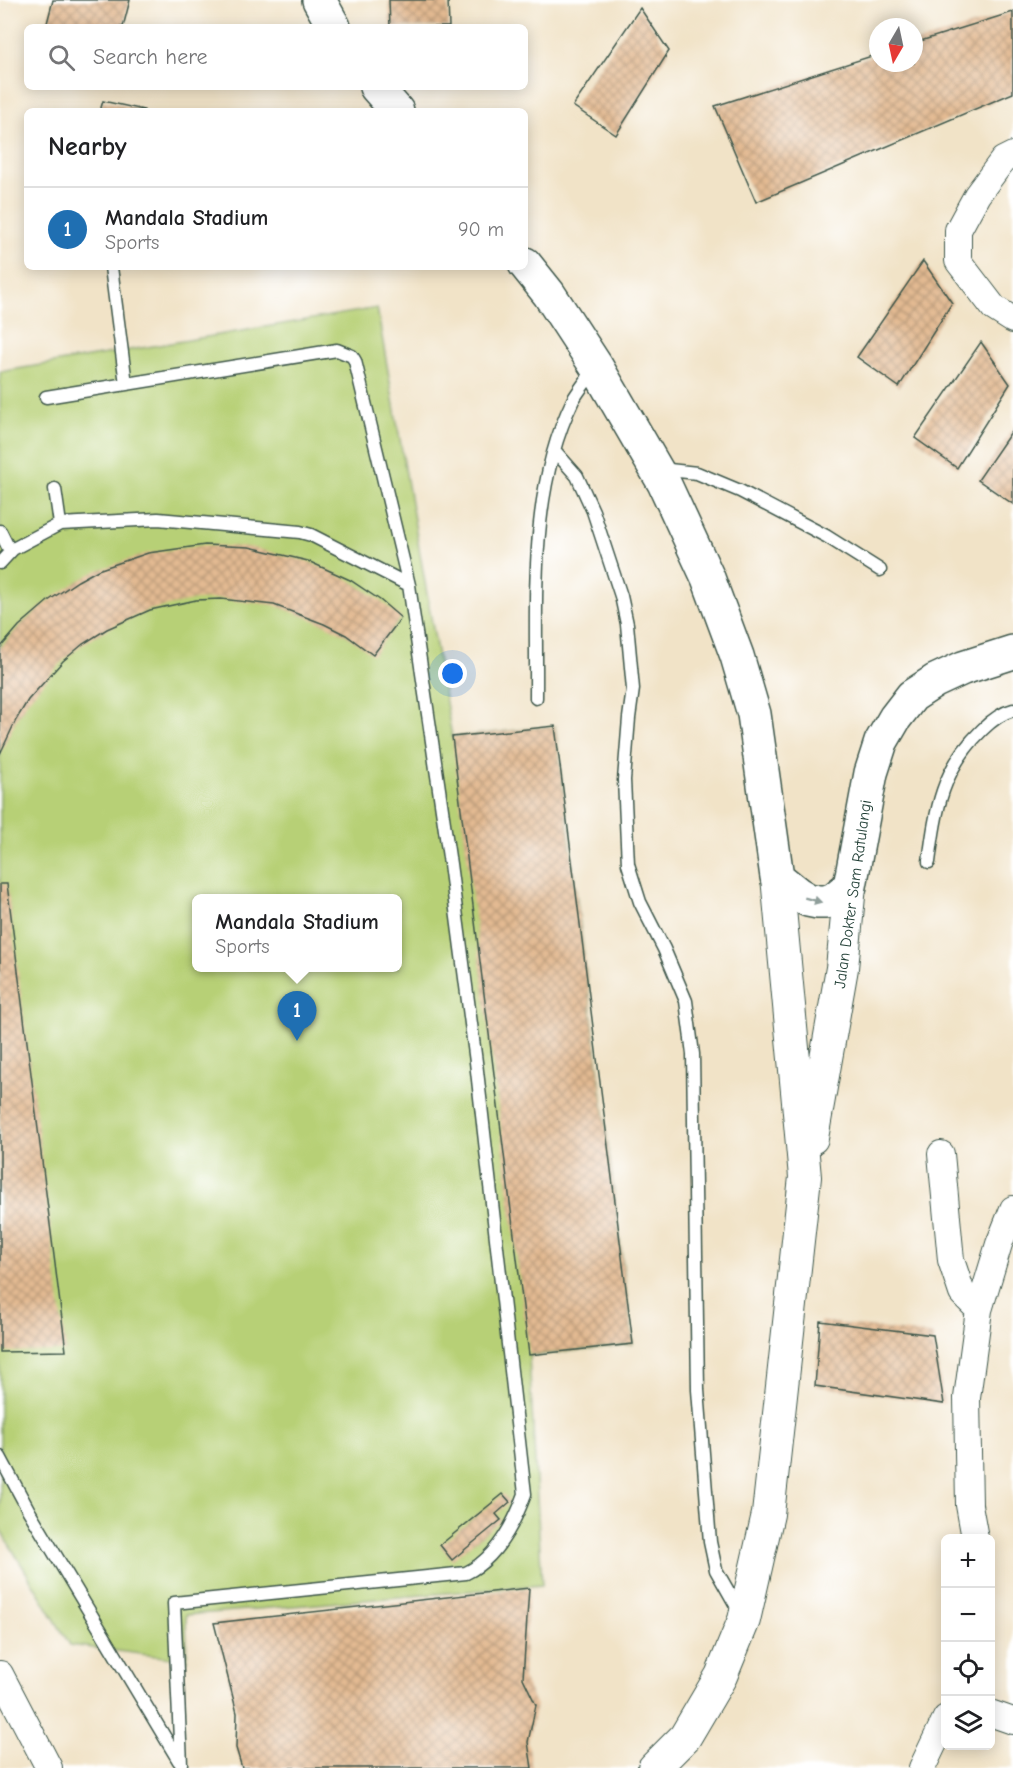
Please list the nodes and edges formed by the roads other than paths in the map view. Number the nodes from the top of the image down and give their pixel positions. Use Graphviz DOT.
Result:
graph roads {
  1 [pos="319,0"];
  2 [pos="332,24"];
  3 [pos="379,90"];
  4 [pos="394,108"];
  5 [pos="1013,155"];
  6 [pos="528,268"];
  7 [pos="111,270"];
  8 [pos="1013,320"];
  9 [pos="596,366"];
  10 [pos="126,384"];
  11 [pos="46,397"];
  12 [pos="554,450"];
  13 [pos="656,469"];
  14 [pos="55,489"];
  15 [pos="60,524"];
  16 [pos="0,531"];
  17 [pos="10,551"];
  18 [pos="0,563"];
  19 [pos="880,570"];
  20 [pos="409,585"];
  21 [pos="1013,652"];
  22 [pos="536,698"];
  23 [pos="1013,710"];
  24 [pos="929,862"];
  25 [pos="777,877"];
  26 [pos="850,886"];
  27 [pos="942,1154"];
  28 [pos="805,1177"];
  29 [pos="1013,1209"];
  30 [pos="979,1310"];
  31 [pos="0,1457"];
  32 [pos="974,1534"];
  33 [pos="744,1620"];
  34 [pos="0,1674"];
  35 [pos="995,1715"];
  36 [pos="1013,1721"];
  37 [pos="941,1727"];
  38 [pos="181,1766"];
  39 [pos="48,1768"];
  40 [pos="654,1768"];
  41 [pos="922,1768"];
  1 -- 2 [label="main road"];
  3 -- 4 [label="main road"];
  5 -- 8 [label="street"];
  6 -- 9 [label="main road"];
  7 -- 10 [label="lane"];
  9 -- 12 [label="lane"];
  9 -- 13 [label="main road"];
  10 -- 11 [label="lane"];
  10 -- 20 [label="lane"];
  12 -- 22 [label="lane"];
  12 -- 33 [label="lane"];
  13 -- 19 [label="lane"];
  13 -- 25 [label="main road"];
  14 -- 15 [label="lane"];
  15 -- 17 [label="lane"];
  15 -- 20 [label="lane"];
  16 -- 17 [label="lane"];
  17 -- 18 [label="lane"];
  20 -- 38 [label="lane"];
  21 -- 26 [label="main road, Jalan Dokter Sam Ratulangi"];
  23 -- 24 [label="lane"];
  25 -- 26 [label="main road, one-way"];
  25 -- 28 [label="street"];
  26 -- 28 [label="street, Jalan Dokter Sam Ratulangi"];
  27 -- 30 [label="street"];
  28 -- 33 [label="street"];
  29 -- 30 [label="street"];
  30 -- 32 [label="street"];
  31 -- 38 [label="lane"];
  33 -- 40 [label="street"];
  34 -- 39 [label="street"];
  35 -- 36 [label="street"];
  37 -- 41 [label="street"];
}
